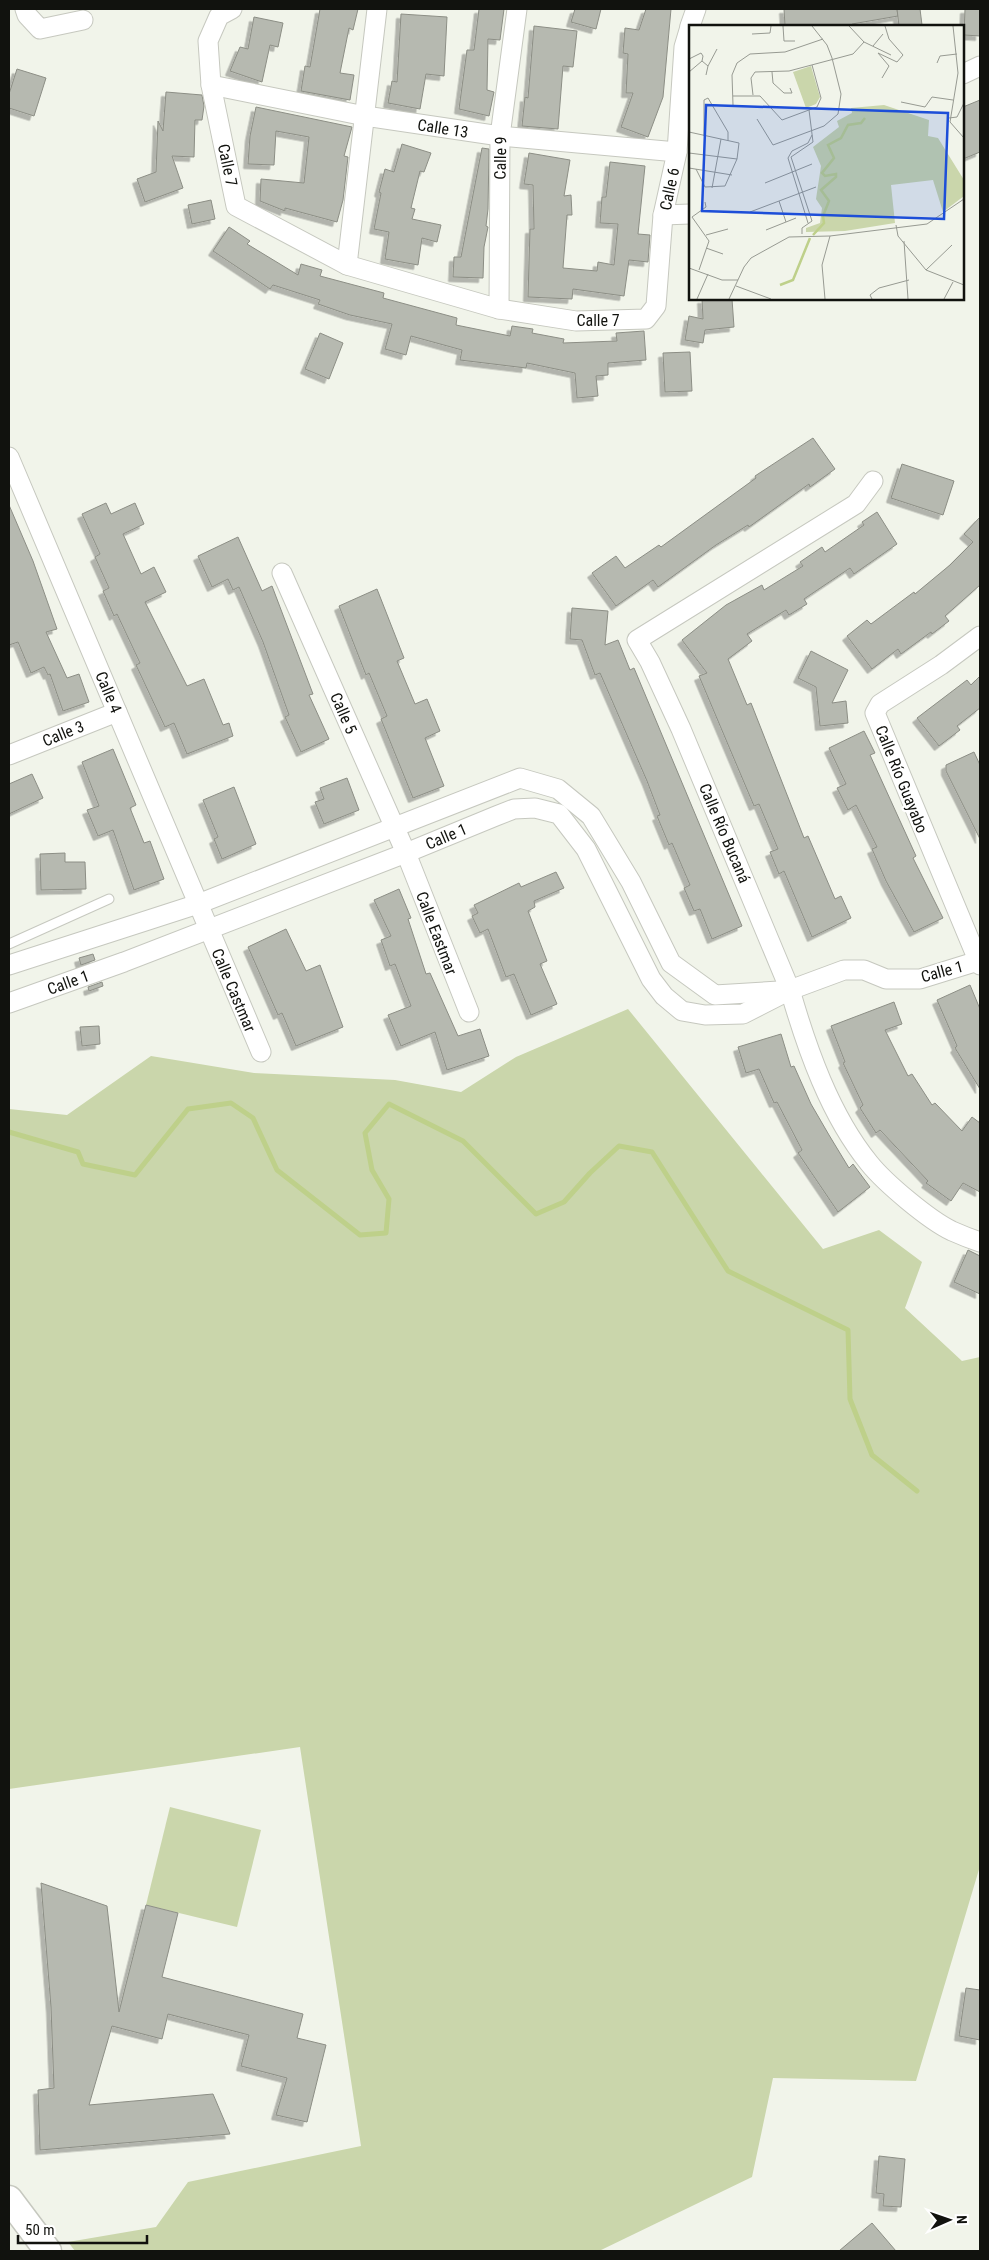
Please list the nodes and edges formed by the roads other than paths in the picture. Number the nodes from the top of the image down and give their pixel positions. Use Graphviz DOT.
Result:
graph roads {
  1 [pos="25,9"];
  2 [pos="232,9"];
  3 [pos="377,9"];
  4 [pos="517,9"];
  5 [pos="696,9"];
  6 [pos="83,20"];
  7 [pos="690,25"];
  8 [pos="689,30"];
  9 [pos="980,66"];
  10 [pos="964,74"];
  11 [pos="211,85"];
  12 [pos="365,116"];
  13 [pos="500,136"];
  14 [pos="677,152"];
  15 [pos="689,214"];
  16 [pos="662,215"];
  17 [pos="347,265"];
  18 [pos="499,309"];
  19 [pos="646,319"];
  20 [pos="9,457"];
  21 [pos="874,480"];
  22 [pos="282,573"];
  23 [pos="980,636"];
  24 [pos="117,712"];
  25 [pos="9,754"];
  26 [pos="395,828"];
  27 [pos="406,853"];
  28 [pos="110,899"];
  29 [pos="198,904"];
  30 [pos="208,928"];
  31 [pos="9,944"];
  32 [pos="979,963"];
  33 [pos="9,964"];
  34 [pos="790,990"];
  35 [pos="9,1003"];
  36 [pos="469,1012"];
  37 [pos="261,1052"];
  38 [pos="980,1242"];
  39 [pos="9,2199"];
  40 [pos="48,2251"];
  1 -- 6 [label="street"];
  2 -- 11 [label="street, Calle 7"];
  3 -- 12 [label="street"];
  4 -- 13 [label="street, Calle 9"];
  5 -- 7 [label="street, Calle 6"];
  8 -- 14 [label="street, Calle 6"];
  9 -- 10 [label="street"];
  11 -- 12 [label="street, Calle 13"];
  11 -- 17 [label="street, Calle 7"];
  12 -- 13 [label="street, Calle 13"];
  12 -- 17 [label="street"];
  13 -- 14 [label="street, Calle 13"];
  13 -- 18 [label="street, Calle 9"];
  14 -- 16 [label="street, Calle 6"];
  15 -- 16 [label="street"];
  16 -- 19 [label="street, Calle 6"];
  17 -- 18 [label="street, Calle 7"];
  18 -- 19 [label="street, Calle 7"];
  20 -- 24 [label="street, Calle 4"];
  21 -- 34 [label="street, Calle Río Bucaná"];
  22 -- 26 [label="street, Calle 5"];
  23 -- 32 [label="street, Calle Río Guayabo"];
  24 -- 25 [label="street, Calle 3"];
  24 -- 29 [label="street, Calle 4"];
  26 -- 27 [label="street, Calle 5"];
  26 -- 29 [label="street, Calle 1"];
  26 -- 34 [label="street, Calle 1"];
  27 -- 30 [label="street, Calle 1"];
  27 -- 34 [label="street, Calle 1"];
  27 -- 36 [label="street, Calle Eastmar"];
  28 -- 31 [label="lane"];
  29 -- 30 [label="street, Calle 4"];
  29 -- 33 [label="street, Calle 1"];
  30 -- 35 [label="street, Calle 1"];
  30 -- 37 [label="street, Calle Castmar"];
  32 -- 34 [label="street, Calle 1"];
  34 -- 38 [label="street, Calle Río Bucaná"];
  39 -- 40 [label="street"];
}
